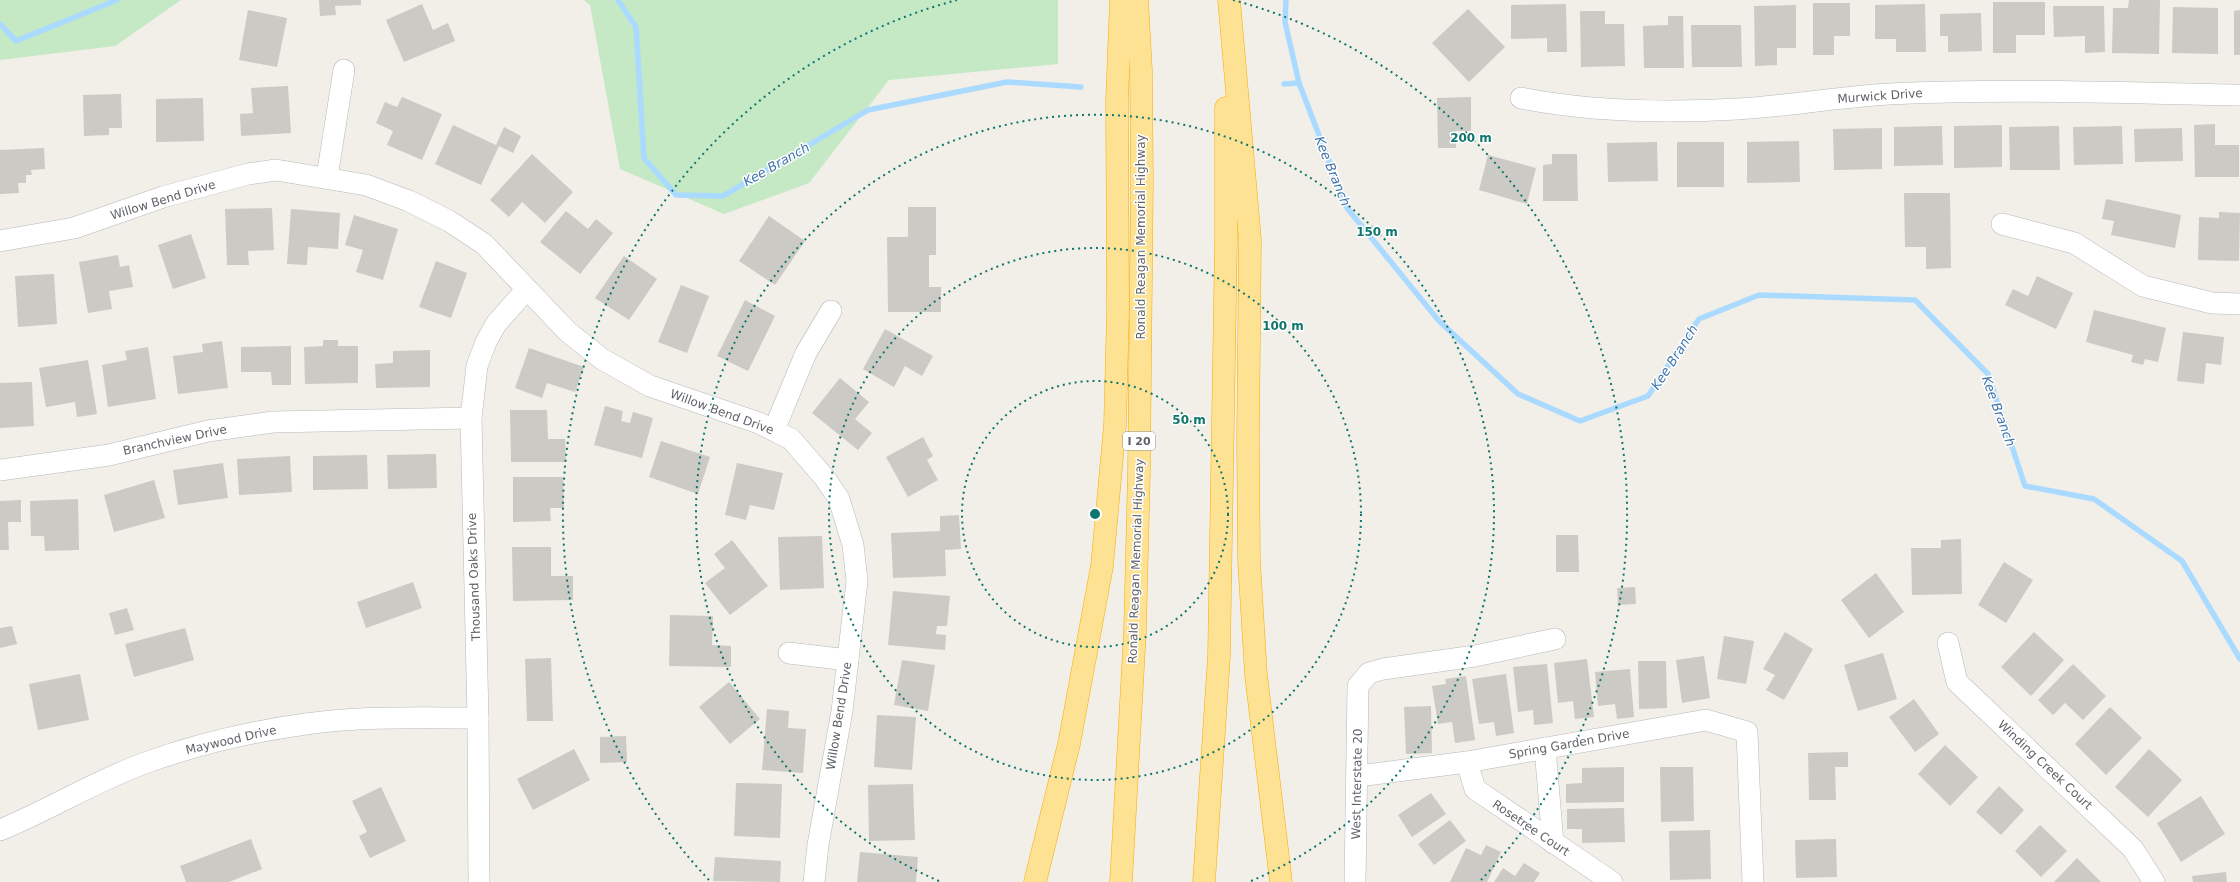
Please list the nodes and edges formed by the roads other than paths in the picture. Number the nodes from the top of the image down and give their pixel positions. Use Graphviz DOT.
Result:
graph roads {
  1 [pos="1121,0"];
  2 [pos="1137,0"];
  3 [pos="1226,0"];
  4 [pos="1229,0"];
  5 [pos="344,70"];
  6 [pos="2240,95"];
  7 [pos="1521,98"];
  8 [pos="327,177"];
  9 [pos="2002,224"];
  10 [pos="0,241"];
  11 [pos="527,289"];
  12 [pos="2240,304"];
  13 [pos="832,311"];
  14 [pos="471,418"];
  15 [pos="774,430"];
  16 [pos="0,470"];
  17 [pos="1555,639"];
  18 [pos="1948,643"];
  19 [pos="789,653"];
  20 [pos="848,660"];
  21 [pos="478,718"];
  22 [pos="1545,748"];
  23 [pos="1467,762"];
  24 [pos="1358,776"];
  25 [pos="0,830"];
  26 [pos="1553,843"];
  27 [pos="479,882"];
  28 [pos="814,882"];
  29 [pos="1035,882"];
  30 [pos="1121,882"];
  31 [pos="1204,882"];
  32 [pos="1281,882"];
  33 [pos="1355,882"];
  34 [pos="1612,882"];
  35 [pos="1753,882"];
  36 [pos="2154,882"];
  1 -- 29 [label="highway"];
  2 -- 30 [label="highway, Ronald Reagan Memorial Highway / I 20"];
  3 -- 31 [label="highway"];
  4 -- 32 [label="highway"];
  5 -- 8 [label="street"];
  6 -- 7 [label="street, Murwick Drive"];
  8 -- 10 [label="street, Willow Bend Drive"];
  8 -- 11 [label="street, Willow Bend Drive"];
  9 -- 12 [label="street"];
  11 -- 14 [label="street, Thousand Oaks Drive"];
  11 -- 15 [label="street, Willow Bend Drive"];
  13 -- 15 [label="street"];
  14 -- 16 [label="street, Branchview Drive"];
  14 -- 21 [label="street, Thousand Oaks Drive"];
  15 -- 20 [label="street, Willow Bend Drive"];
  17 -- 24 [label="street, West Interstate 20"];
  18 -- 36 [label="street, Winding Creek Court"];
  19 -- 20 [label="street"];
  20 -- 28 [label="street, Willow Bend Drive"];
  21 -- 25 [label="street, Maywood Drive"];
  21 -- 27 [label="street, Thousand Oaks Drive"];
  22 -- 23 [label="street, Spring Garden Drive"];
  22 -- 26 [label="street"];
  22 -- 35 [label="street, Spring Garden Drive"];
  23 -- 24 [label="street, Spring Garden Drive"];
  23 -- 26 [label="street, Rosetree Court"];
  24 -- 33 [label="street, West Interstate 20"];
  26 -- 34 [label="street, Rosetree Court"];
}
